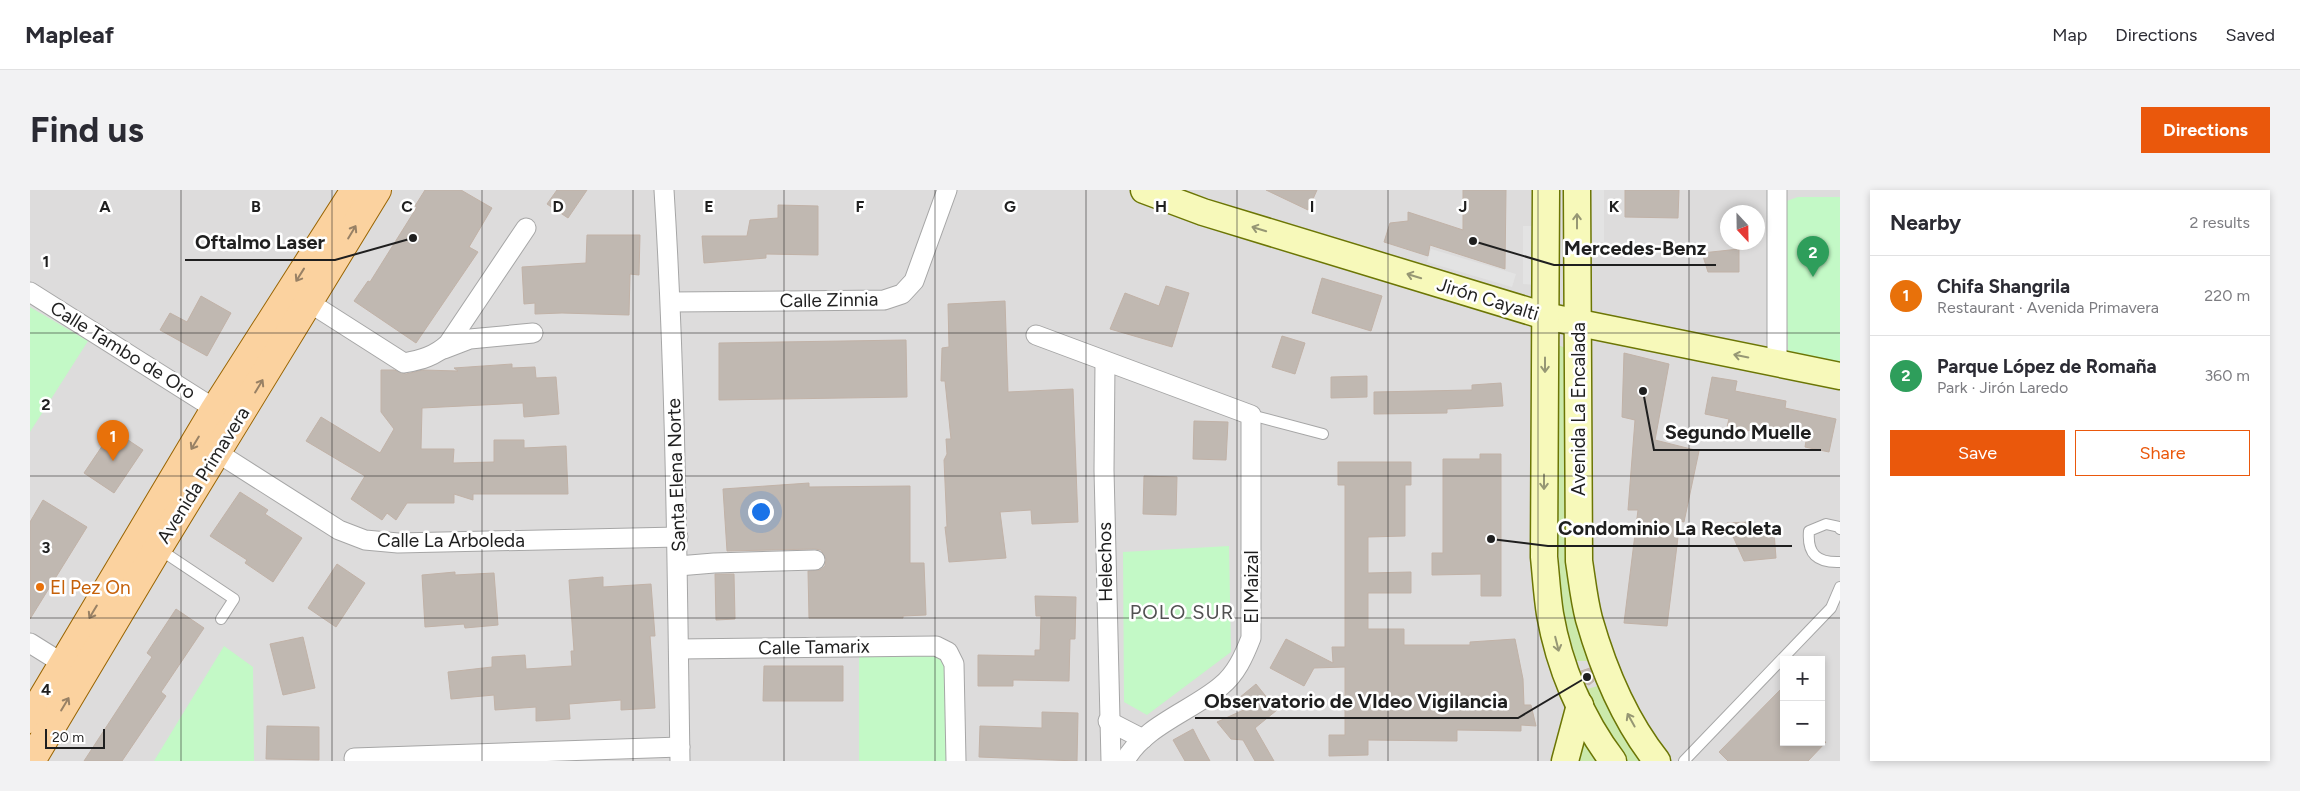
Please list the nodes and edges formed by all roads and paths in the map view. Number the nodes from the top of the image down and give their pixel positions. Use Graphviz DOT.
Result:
graph roads {
  1 [pos="355,190"];
  2 [pos="377,190"];
  3 [pos="664,190"];
  4 [pos="947,190"];
  5 [pos="1144,190"];
  6 [pos="1546,190"];
  7 [pos="1577,190"];
  8 [pos="1776,190"];
  9 [pos="526,228"];
  10 [pos="30,292"];
  11 [pos="671,302"];
  12 [pos="310,303"];
  13 [pos="1545,316"];
  14 [pos="1577,322"];
  15 [pos="533,333"];
  16 [pos="1036,335"];
  17 [pos="441,351"];
  18 [pos="1106,363"];
  19 [pos="1777,363"];
  20 [pos="1840,376"];
  21 [pos="216,409"];
  22 [pos="1251,415"];
  23 [pos="1323,434"];
  24 [pos="218,453"];
  25 [pos="1840,529"];
  26 [pos="678,537"];
  27 [pos="158,548"];
  28 [pos="815,560"];
  29 [pos="1840,562"];
  30 [pos="678,566"];
  31 [pos="1840,587"];
  32 [pos="221,619"];
  33 [pos="679,649"];
  34 [pos="44,652"];
  35 [pos="1580,705"];
  36 [pos="30,719"];
  37 [pos="1108,720"];
  38 [pos="1143,739"];
  39 [pos="680,754"];
  40 [pos="354,758"];
  41 [pos="31,761"];
  42 [pos="956,761"];
  43 [pos="1111,761"];
  44 [pos="1125,761"];
  45 [pos="1565,761"];
  46 [pos="1613,761"];
  47 [pos="1658,761"];
  48 [pos="1684,761"];
  1 -- 21 [label="main road, Avenida Primavera, one-way"];
  12 -- 2 [label="main road, Avenida Primavera, one-way"];
  3 -- 11 [label="street, Santa Elena Norte"];
  4 -- 11 [label="street, Calle Zinnia"];
  13 -- 5 [label="main road, Jirón Cayalti, one-way"];
  6 -- 13 [label="main road, Avenida La Encalada"];
  14 -- 7 [label="main road, Avenida La Encalada, one-way"];
  8 -- 19 [label="street"];
  9 -- 17 [label="street"];
  10 -- 21 [label="street, Calle Tambo de Oro"];
  11 -- 26 [label="street, Santa Elena Norte"];
  12 -- 17 [label="street"];
  24 -- 12 [label="main road, Avenida Primavera, one-way"];
  13 -- 14 [label="main road, Jirón Cayalti"];
  13 -- 35 [label="main road, Avenida La Encalada, one-way"];
  19 -- 14 [label="main road, Jirón Cayalti, one-way"];
  47 -- 14 [label="main road, Avenida La Encalada, one-way"];
  15 -- 17 [label="street"];
  16 -- 18 [label="street"];
  18 -- 22 [label="street"];
  18 -- 37 [label="street, Helechos"];
  19 -- 20 [label="main road, Jirón Cayalti"];
  21 -- 34 [label="main road, Avenida Primavera, one-way"];
  22 -- 23 [label="lane"];
  22 -- 38 [label="street, El Maizal"];
  24 -- 26 [label="street, Calle La Arboleda"];
  24 -- 27 [label="main road, Avenida Primavera"];
  25 -- 29 [label="lane"];
  26 -- 30 [label="street, Santa Elena Norte"];
  27 -- 32 [label="lane"];
  41 -- 27 [label="main road, Avenida Primavera, one-way"];
  28 -- 30 [label="street"];
  30 -- 33 [label="street, Santa Elena Norte"];
  31 -- 48 [label="lane"];
  33 -- 39 [label="street, Santa Elena Norte"];
  33 -- 42 [label="street, Calle Tamarix"];
  34 -- 36 [label="main road, Avenida Primavera"];
  35 -- 45 [label="main road"];
  35 -- 46 [label="main road, Avenida La Encalada"];
  37 -- 38 [label="street"];
  37 -- 43 [label="street, Helechos"];
  38 -- 44 [label="street, El Maizal"];
  39 -- 40 [label="street"];
}
